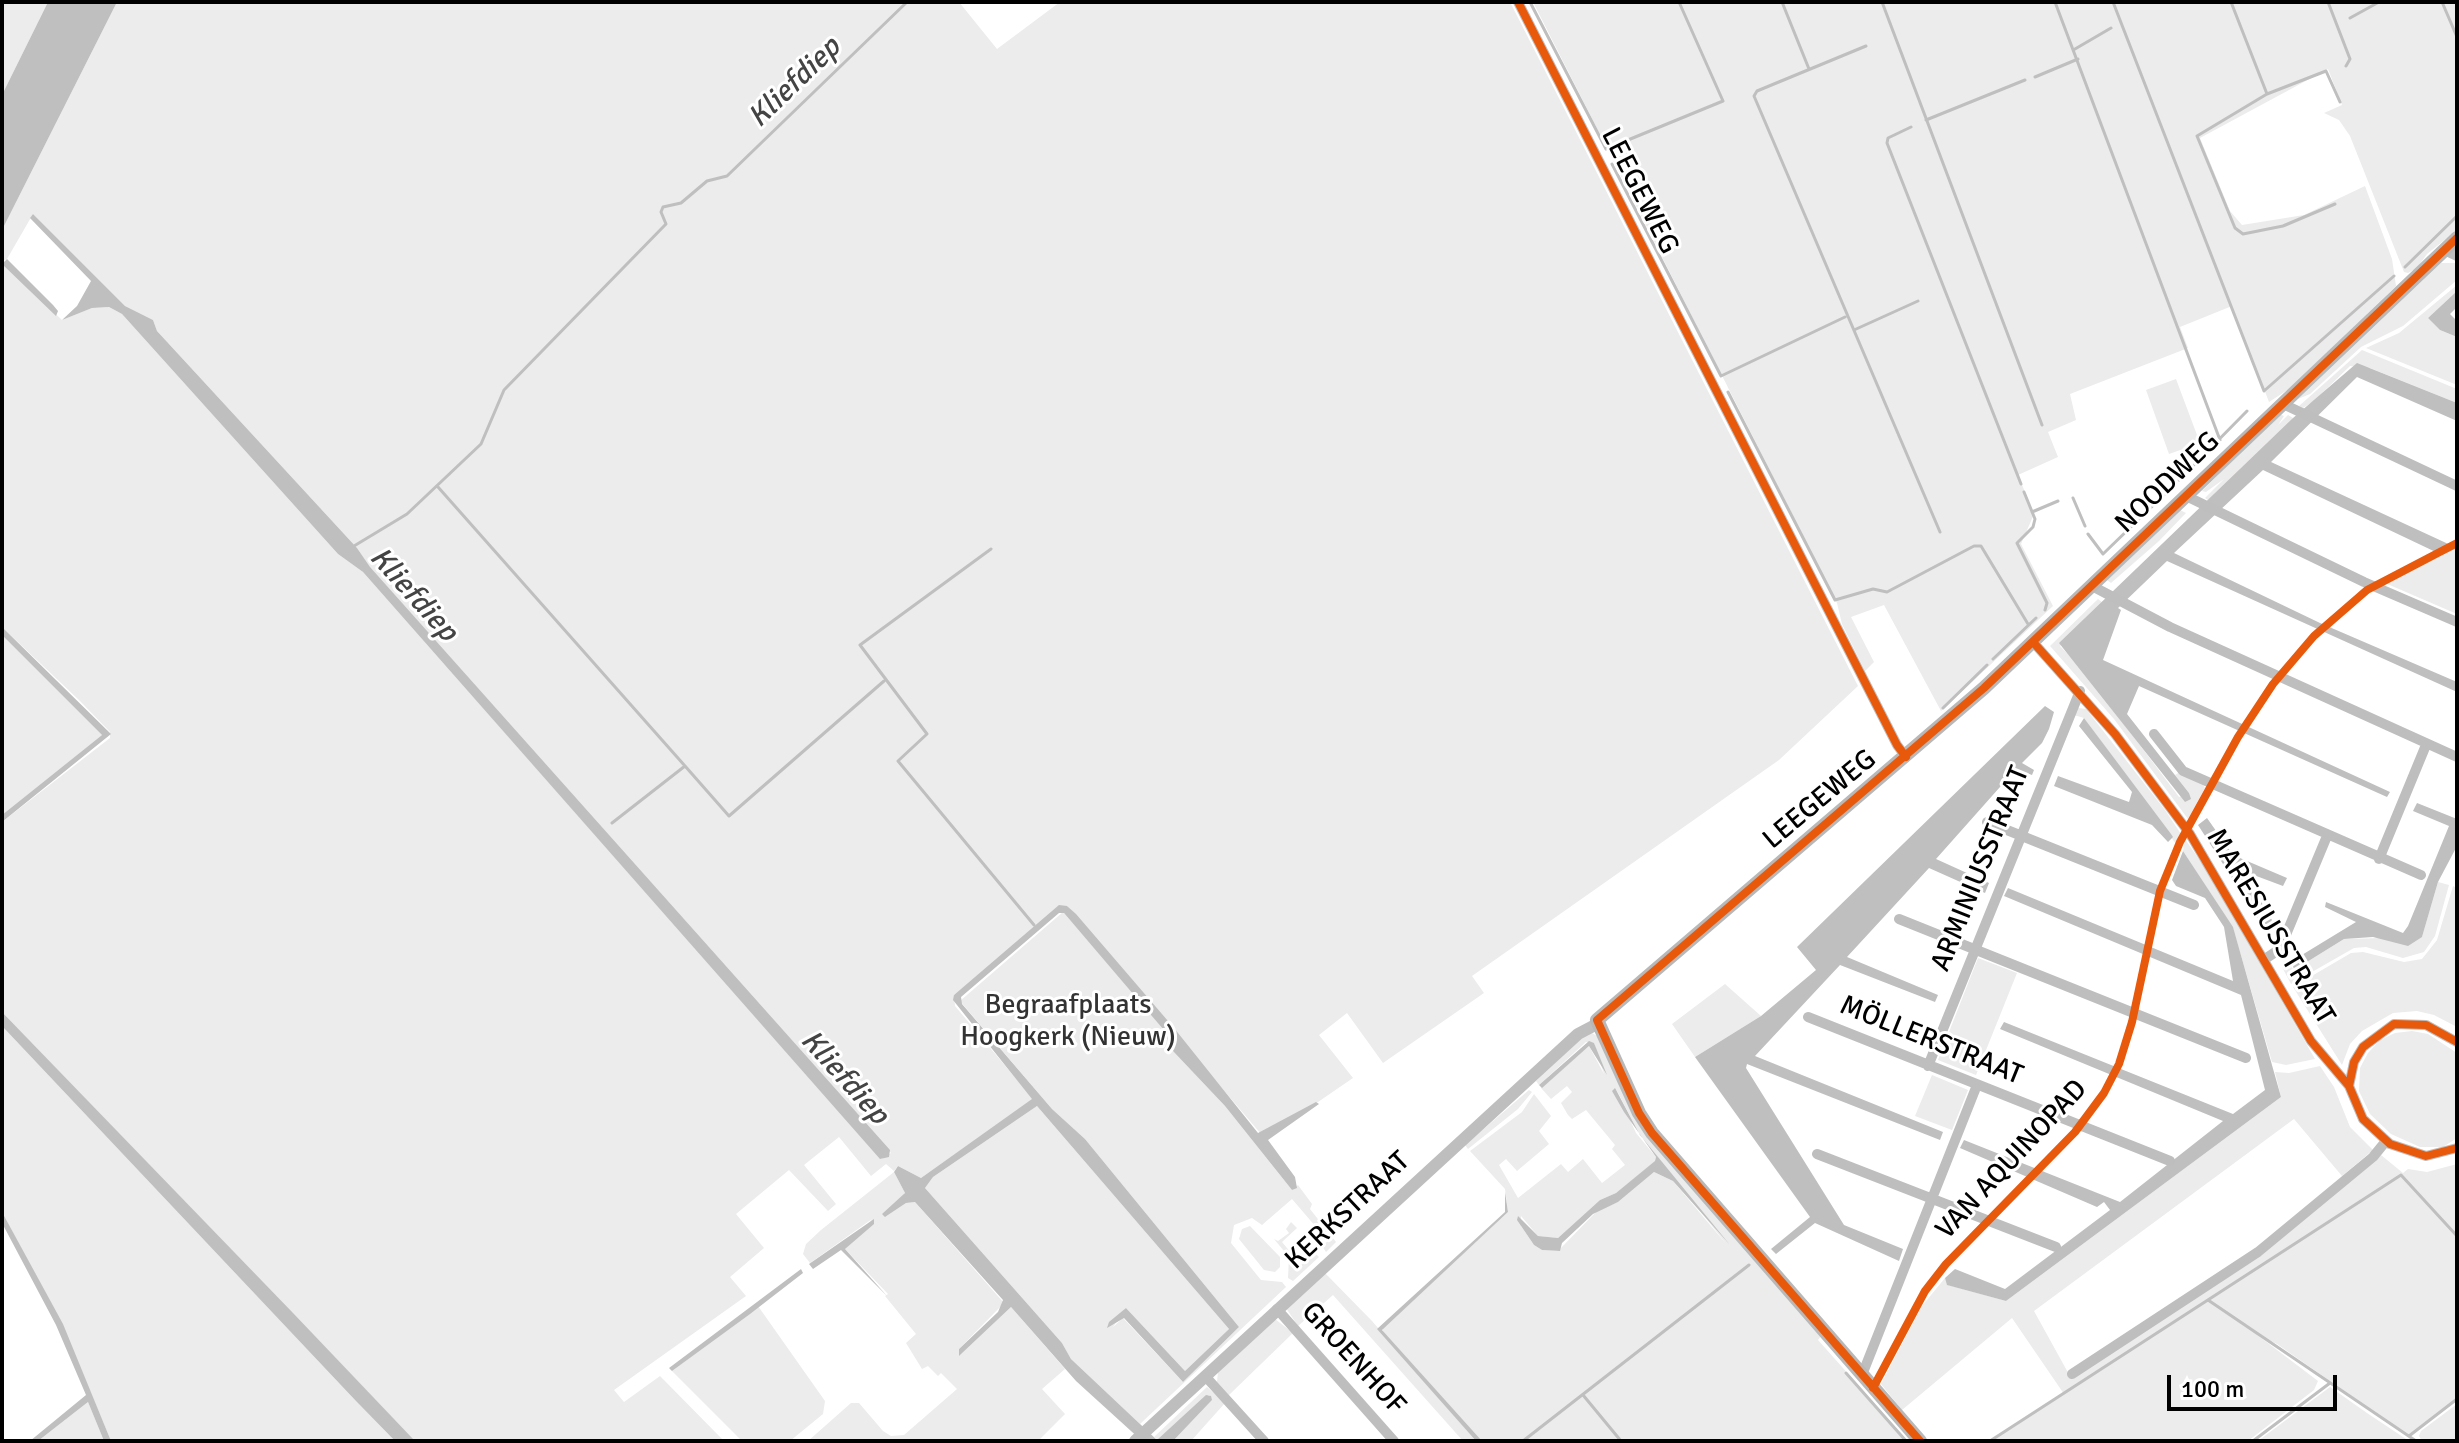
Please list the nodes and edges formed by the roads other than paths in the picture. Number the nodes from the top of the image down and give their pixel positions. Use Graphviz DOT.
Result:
graph roads {
  1 [pos="1518,2"];
  2 [pos="2457,238"];
  3 [pos="2450,253"];
  4 [pos="2287,407"];
  5 [pos="2457,486"];
  6 [pos="2191,499"];
  7 [pos="2097,590"];
  8 [pos="2457,622"];
  9 [pos="2033,642"];
  10 [pos="2080,691"];
  11 [pos="2154,734"];
  12 [pos="2426,745"];
  13 [pos="1906,757"];
  14 [pos="2457,757"];
  15 [pos="1987,822"];
  16 [pos="2018,836"];
  17 [pos="2327,836"];
  18 [pos="2379,859"];
  19 [pos="2421,875"];
  20 [pos="2194,905"];
  21 [pos="1899,919"];
  22 [pos="1975,950"];
  23 [pos="2265,959"];
  24 [pos="1808,1017"];
  25 [pos="1597,1024"];
  26 [pos="2457,1042"];
  27 [pos="2246,1058"];
  28 [pos="1928,1066"];
  29 [pos="1977,1085"];
  30 [pos="2349,1086"];
  31 [pos="2386,1141"];
  32 [pos="2457,1148"];
  33 [pos="1817,1154"];
  34 [pos="2170,1161"];
  35 [pos="1932,1199"];
  36 [pos="2056,1247"];
  37 [pos="1277,1309"];
  38 [pos="2072,1374"];
  39 [pos="1862,1375"];
  40 [pos="1206,1377"];
  41 [pos="1136,1441"];
  42 [pos="1264,1441"];
  43 [pos="1394,1441"];
  44 [pos="1920,1441"];
  1 -- 13 [label="street, LEEGEWEG"];
  2 -- 3 [label="main road, NOODWEG"];
  3 -- 4 [label="main road, NOODWEG"];
  4 -- 5 [label="street"];
  4 -- 6 [label="main road, NOODWEG"];
  6 -- 7 [label="main road, NOODWEG"];
  6 -- 8 [label="street"];
  7 -- 9 [label="main road, NOODWEG"];
  7 -- 12 [label="street"];
  9 -- 10 [label="street, MARESIUSSTRAAT"];
  9 -- 13 [label="main road, NOODWEG"];
  10 -- 16 [label="street, ARMINIUSSTRAAT"];
  10 -- 23 [label="street, MARESIUSSTRAAT"];
  11 -- 17 [label="street"];
  12 -- 14 [label="street"];
  12 -- 18 [label="street"];
  13 -- 25 [label="main road, LEEGEWEG"];
  15 -- 16 [label="street"];
  16 -- 20 [label="street"];
  16 -- 22 [label="street, ARMINIUSSTRAAT"];
  17 -- 18 [label="street"];
  17 -- 23 [label="street"];
  18 -- 19 [label="street"];
  21 -- 22 [label="street"];
  22 -- 27 [label="street"];
  22 -- 28 [label="street, ARMINIUSSTRAAT"];
  23 -- 30 [label="street, MARESIUSSTRAAT"];
  24 -- 28 [label="street, MÖLLERSTRAAT"];
  25 -- 37 [label="street, KERKSTRAAT"];
  25 -- 39 [label="main road"];
  26 -- 30 [label="street, MARESIUSSTRAAT"];
  28 -- 29 [label="street, MÖLLERSTRAAT"];
  29 -- 34 [label="street, MÖLLERSTRAAT"];
  29 -- 35 [label="street"];
  30 -- 31 [label="street, MARESIUSSTRAAT"];
  31 -- 32 [label="street, MARESIUSSTRAAT"];
  31 -- 38 [label="street"];
  33 -- 35 [label="street"];
  35 -- 36 [label="street"];
  35 -- 39 [label="street"];
  37 -- 40 [label="street, KERKSTRAAT"];
  37 -- 43 [label="street, GROENHOF"];
  39 -- 44 [label="main road"];
  40 -- 41 [label="street, KERKSTRAAT"];
  40 -- 42 [label="street"];
}
